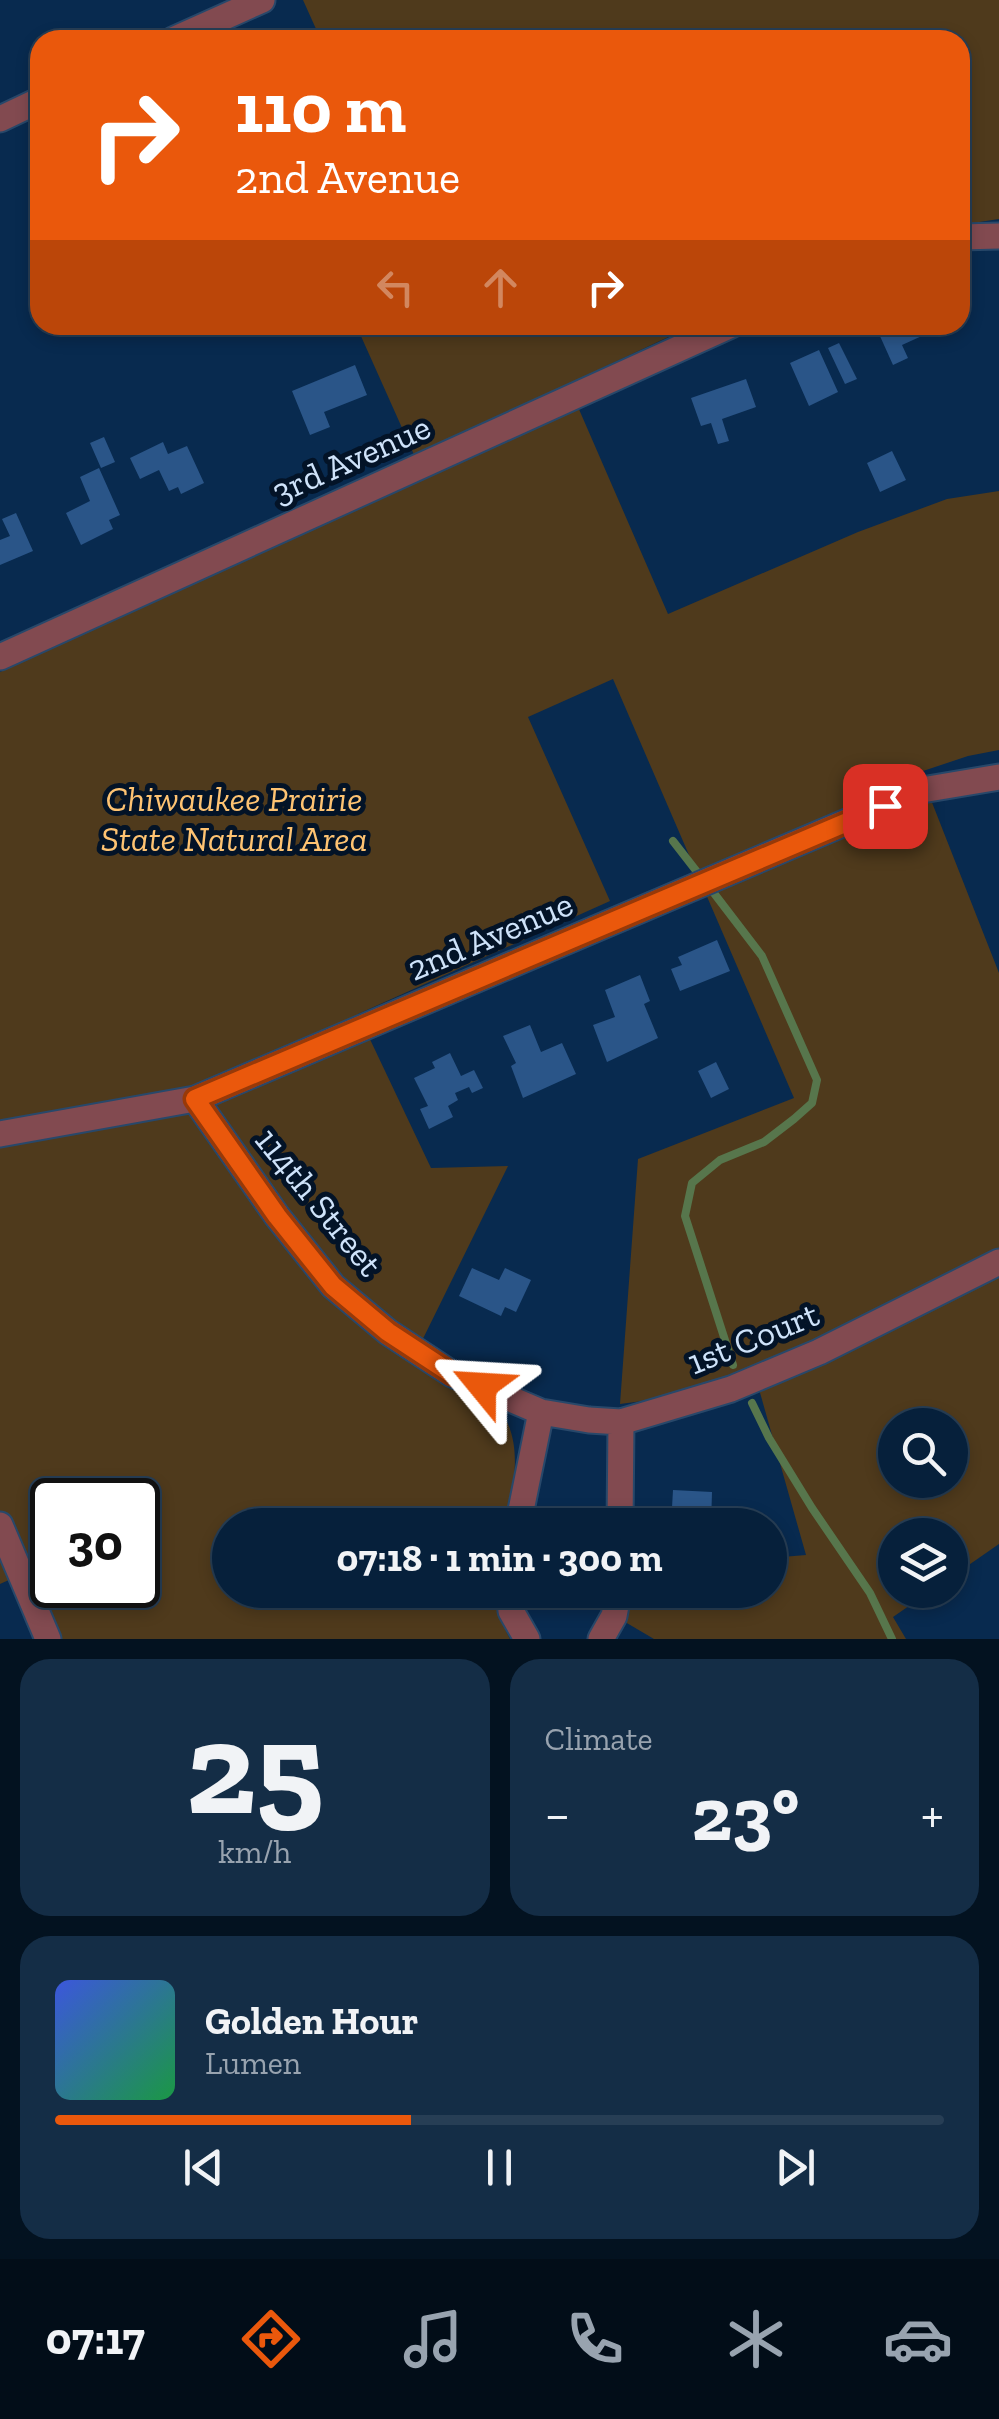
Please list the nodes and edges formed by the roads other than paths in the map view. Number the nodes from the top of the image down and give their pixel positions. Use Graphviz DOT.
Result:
graph roads {
  1 [pos="262,0"];
  2 [pos="195,30"];
  3 [pos="30,104"];
  4 [pos="0,118"];
  5 [pos="999,236"];
  6 [pos="970,237"];
  7 [pos="709,335"];
  8 [pos="0,657"];
  9 [pos="999,777"];
  10 [pos="195,1099"];
  11 [pos="0,1134"];
  12 [pos="999,1262"];
  13 [pos="541,1412"];
  14 [pos="620,1422"];
  15 [pos="521,1508"];
  16 [pos="620,1508"];
  17 [pos="0,1526"];
  18 [pos="510,1608"];
  19 [pos="615,1608"];
  20 [pos="48,1639"];
  21 [pos="527,1639"];
  22 [pos="600,1639"];
  1 -- 2 [label="street"];
  3 -- 4 [label="street"];
  5 -- 6 [label="street"];
  7 -- 8 [label="street, 3rd Avenue"];
  9 -- 10 [label="street, 2nd Avenue"];
  10 -- 11 [label="street, 2nd Avenue"];
  10 -- 13 [label="street, 114th Street"];
  12 -- 14 [label="street, 1st Court"];
  13 -- 14 [label="street, 114th Street"];
  13 -- 15 [label="street"];
  14 -- 16 [label="street"];
  17 -- 20 [label="street"];
  18 -- 21 [label="street"];
  19 -- 22 [label="street"];
}
